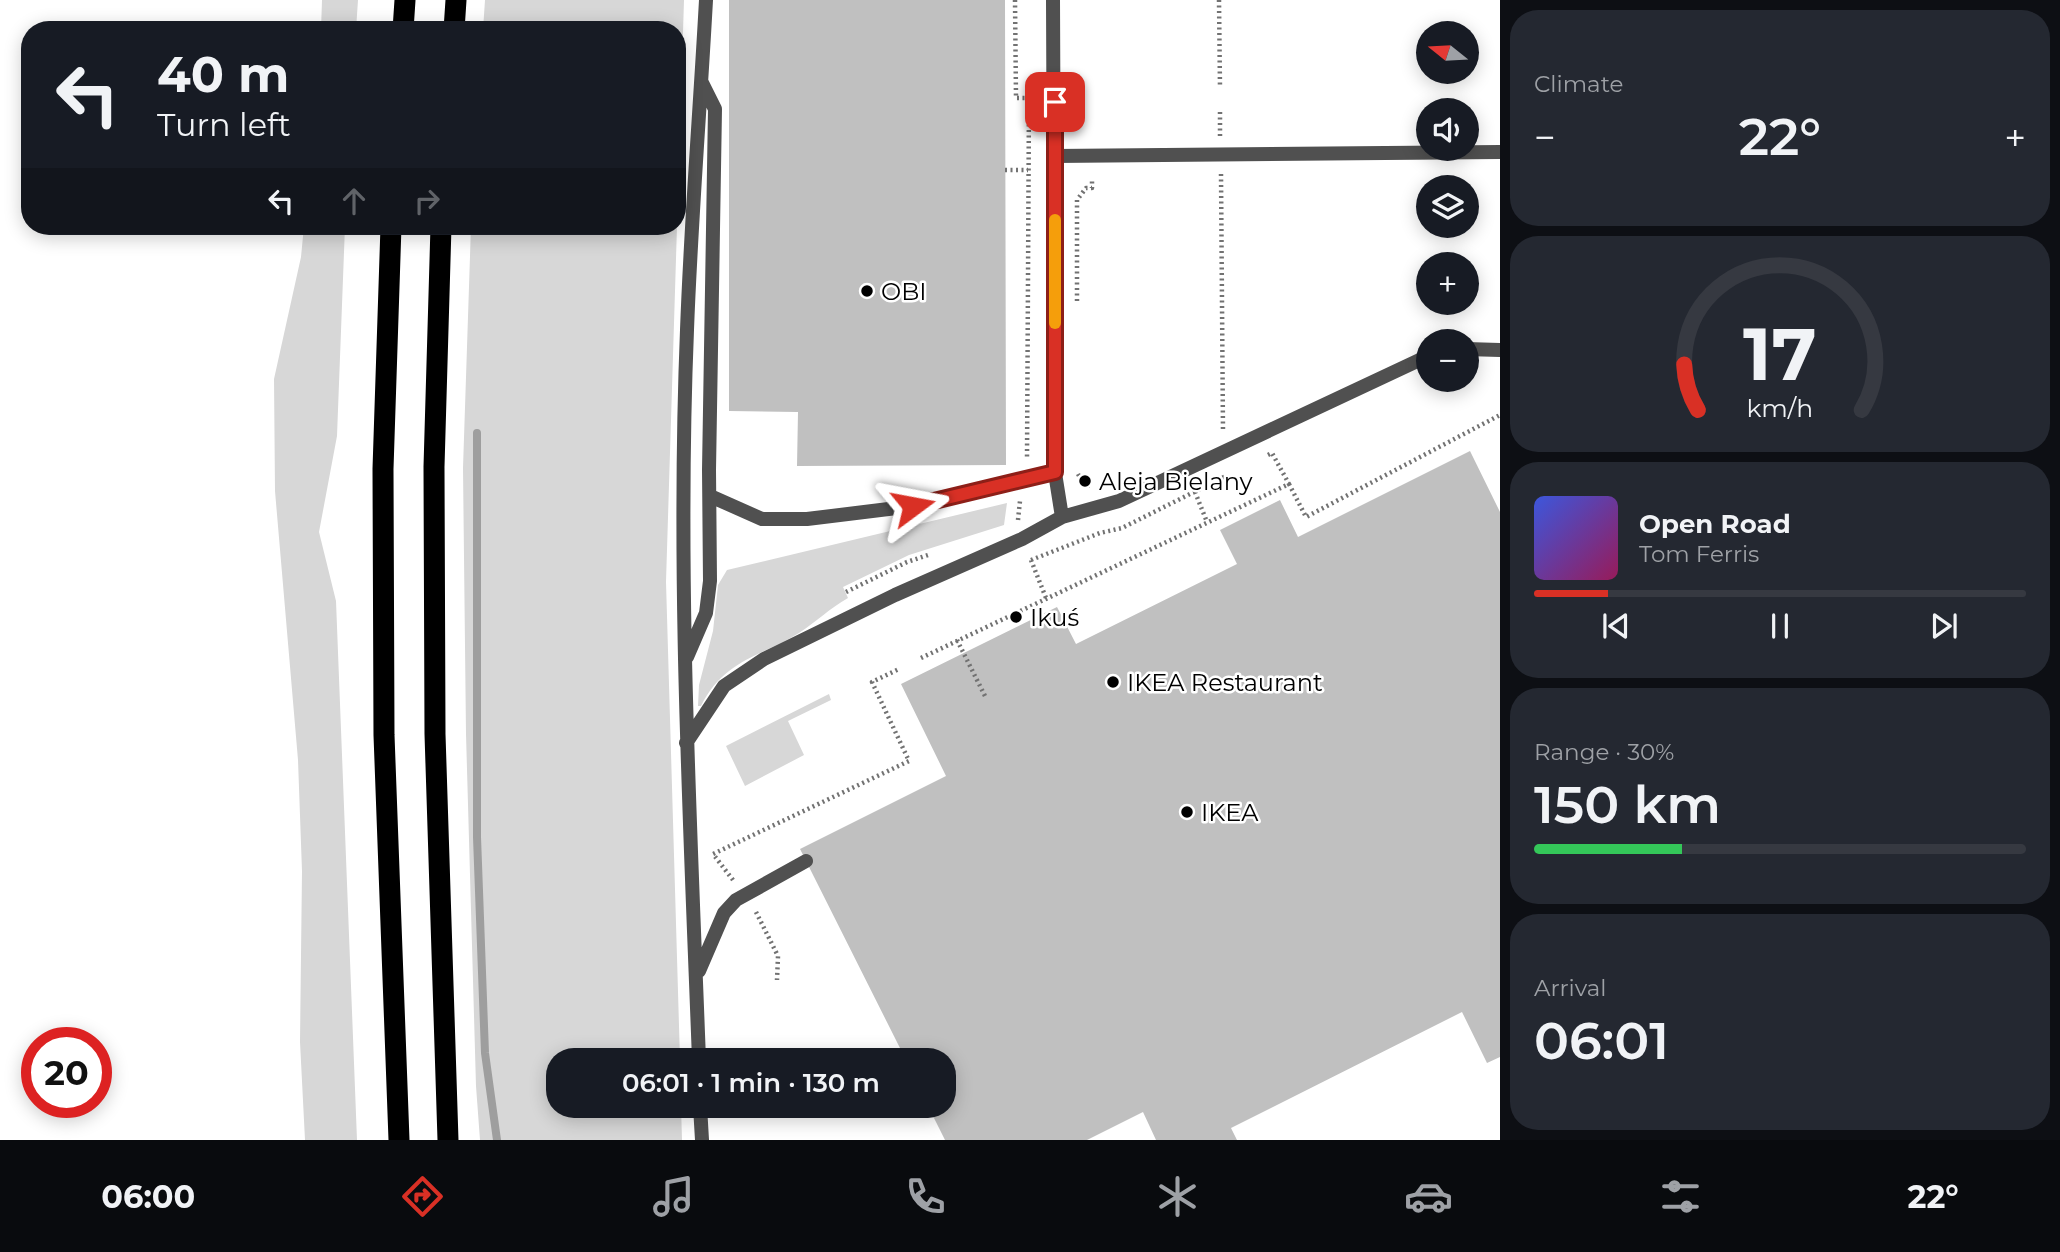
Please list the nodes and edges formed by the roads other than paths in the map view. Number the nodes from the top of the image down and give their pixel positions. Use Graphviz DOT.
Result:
graph roads {
  1 [pos="405,0"];
  2 [pos="456,0"];
  3 [pos="706,0"];
  4 [pos="1053,0"];
  5 [pos="404,21"];
  6 [pos="455,21"];
  7 [pos="701,82"];
  8 [pos="1500,152"];
  9 [pos="1055,156"];
  10 [pos="391,235"];
  11 [pos="441,235"];
  12 [pos="1479,349"];
  13 [pos="1500,350"];
  14 [pos="1416,362"];
  15 [pos="1055,472"];
  16 [pos="710,496"];
  17 [pos="1062,517"];
  18 [pos="685,664"];
  19 [pos="685,743"];
  20 [pos="806,861"];
  21 [pos="696,979"];
  22 [pos="699,1048"];
  23 [pos="701,1118"];
  24 [pos="399,1140"];
  25 [pos="448,1140"];
  26 [pos="702,1140"];
  1 -- 5 [label="highway"];
  2 -- 6 [label="highway"];
  3 -- 7 [label="lane"];
  4 -- 9 [label="lane"];
  7 -- 16 [label="lane"];
  7 -- 18 [label="lane"];
  8 -- 9 [label="lane"];
  9 -- 15 [label="lane"];
  10 -- 24 [label="highway"];
  11 -- 25 [label="highway"];
  12 -- 13 [label="lane"];
  14 -- 17 [label="lane"];
  15 -- 16 [label="lane"];
  15 -- 17 [label="lane"];
  16 -- 18 [label="lane"];
  17 -- 19 [label="lane"];
  18 -- 19 [label="lane"];
  19 -- 21 [label="lane"];
  20 -- 21 [label="lane"];
  21 -- 22 [label="lane"];
  23 -- 26 [label="lane"];
}
